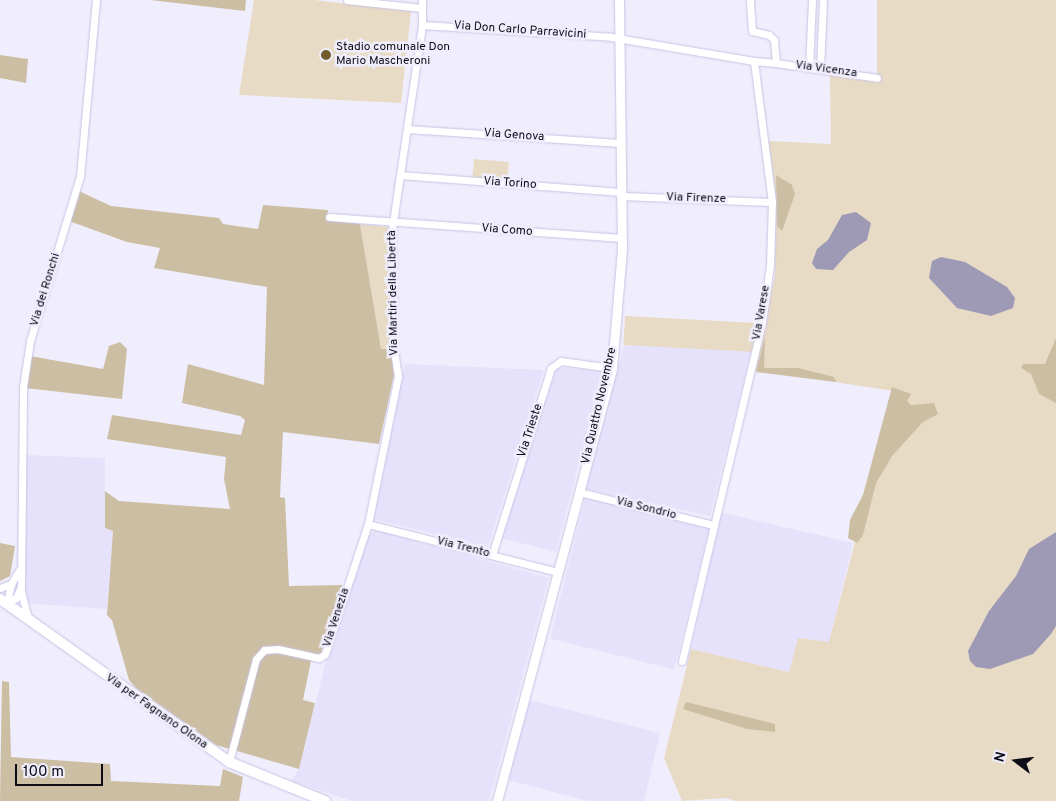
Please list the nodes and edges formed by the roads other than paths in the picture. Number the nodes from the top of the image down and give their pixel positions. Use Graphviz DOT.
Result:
graph roads {
  1 [pos="96,0"];
  2 [pos="102,0"];
  3 [pos="346,0"];
  4 [pos="619,0"];
  5 [pos="750,0"];
  6 [pos="812,0"];
  7 [pos="823,0"];
  8 [pos="422,4"];
  9 [pos="95,17"];
  10 [pos="422,25"];
  11 [pos="618,41"];
  12 [pos="754,61"];
  13 [pos="776,64"];
  14 [pos="809,68"];
  15 [pos="820,70"];
  16 [pos="877,78"];
  17 [pos="407,129"];
  18 [pos="620,143"];
  19 [pos="400,175"];
  20 [pos="620,194"];
  21 [pos="772,202"];
  22 [pos="330,217"];
  23 [pos="392,223"];
  24 [pos="622,238"];
  25 [pos="612,368"];
  26 [pos="579,492"];
  27 [pos="368,524"];
  28 [pos="713,526"];
  29 [pos="492,555"];
  30 [pos="21,566"];
  31 [pos="558,572"];
  32 [pos="12,584"];
  33 [pos="21,587"];
  34 [pos="0,588"];
  35 [pos="3,601"];
  36 [pos="28,620"];
  37 [pos="682,661"];
  38 [pos="229,762"];
  39 [pos="326,801"];
  40 [pos="497,801"];
  1 -- 9 [label="street, Via dei Ronchi"];
  2 -- 9 [label="street, Via dei Ronchi"];
  3 -- 8 [label="street"];
  4 -- 11 [label="street, Via Quattro Novembre"];
  5 -- 13 [label="street"];
  6 -- 14 [label="street"];
  7 -- 15 [label="street"];
  8 -- 10 [label="street, Via Martiri della Libertà"];
  9 -- 30 [label="street, Via dei Ronchi"];
  10 -- 11 [label="street, Via Don Carlo Parravicini"];
  10 -- 17 [label="street, Via Martiri della Libertà"];
  11 -- 12 [label="street, Via Don Carlo Parravicini"];
  11 -- 18 [label="street, Via Quattro Novembre"];
  12 -- 13 [label="street"];
  12 -- 21 [label="street, Via Varese"];
  13 -- 14 [label="street, Via Vicenza"];
  14 -- 15 [label="street, Via Vicenza"];
  15 -- 16 [label="street, Via Vicenza"];
  17 -- 18 [label="street, Via Genova"];
  17 -- 19 [label="street, Via Martiri della Libertà"];
  18 -- 20 [label="street, Via Quattro Novembre"];
  19 -- 20 [label="street, Via Torino"];
  19 -- 23 [label="street, Via Martiri della Libertà"];
  20 -- 21 [label="street, Via Firenze"];
  20 -- 24 [label="street, Via Quattro Novembre"];
  21 -- 28 [label="street, Via Varese"];
  22 -- 23 [label="street, Via Como"];
  23 -- 24 [label="street, Via Como"];
  23 -- 27 [label="street, Via Martiri della Libertà"];
  24 -- 25 [label="street, Via Quattro Novembre"];
  25 -- 26 [label="street, Via Quattro Novembre"];
  25 -- 29 [label="street, Via Trieste"];
  26 -- 28 [label="street, Via Sondrio"];
  26 -- 31 [label="street, Via Quattro Novembre"];
  27 -- 29 [label="street, Via Trento"];
  27 -- 38 [label="street, Via Venezia"];
  28 -- 37 [label="street, Via Varese"];
  29 -- 31 [label="street, Via Trento"];
  30 -- 32 [label="street"];
  30 -- 33 [label="street, Via dei Ronchi"];
  31 -- 40 [label="street, Via Quattro Novembre"];
  32 -- 34 [label="street"];
  32 -- 35 [label="street"];
  33 -- 35 [label="street"];
  33 -- 36 [label="street, Via dei Ronchi"];
  35 -- 36 [label="main road, Via per Fagnano Olona"];
  36 -- 38 [label="main road, Via per Fagnano Olona"];
  38 -- 39 [label="main road, Via per Fagnano Olona"];
}
